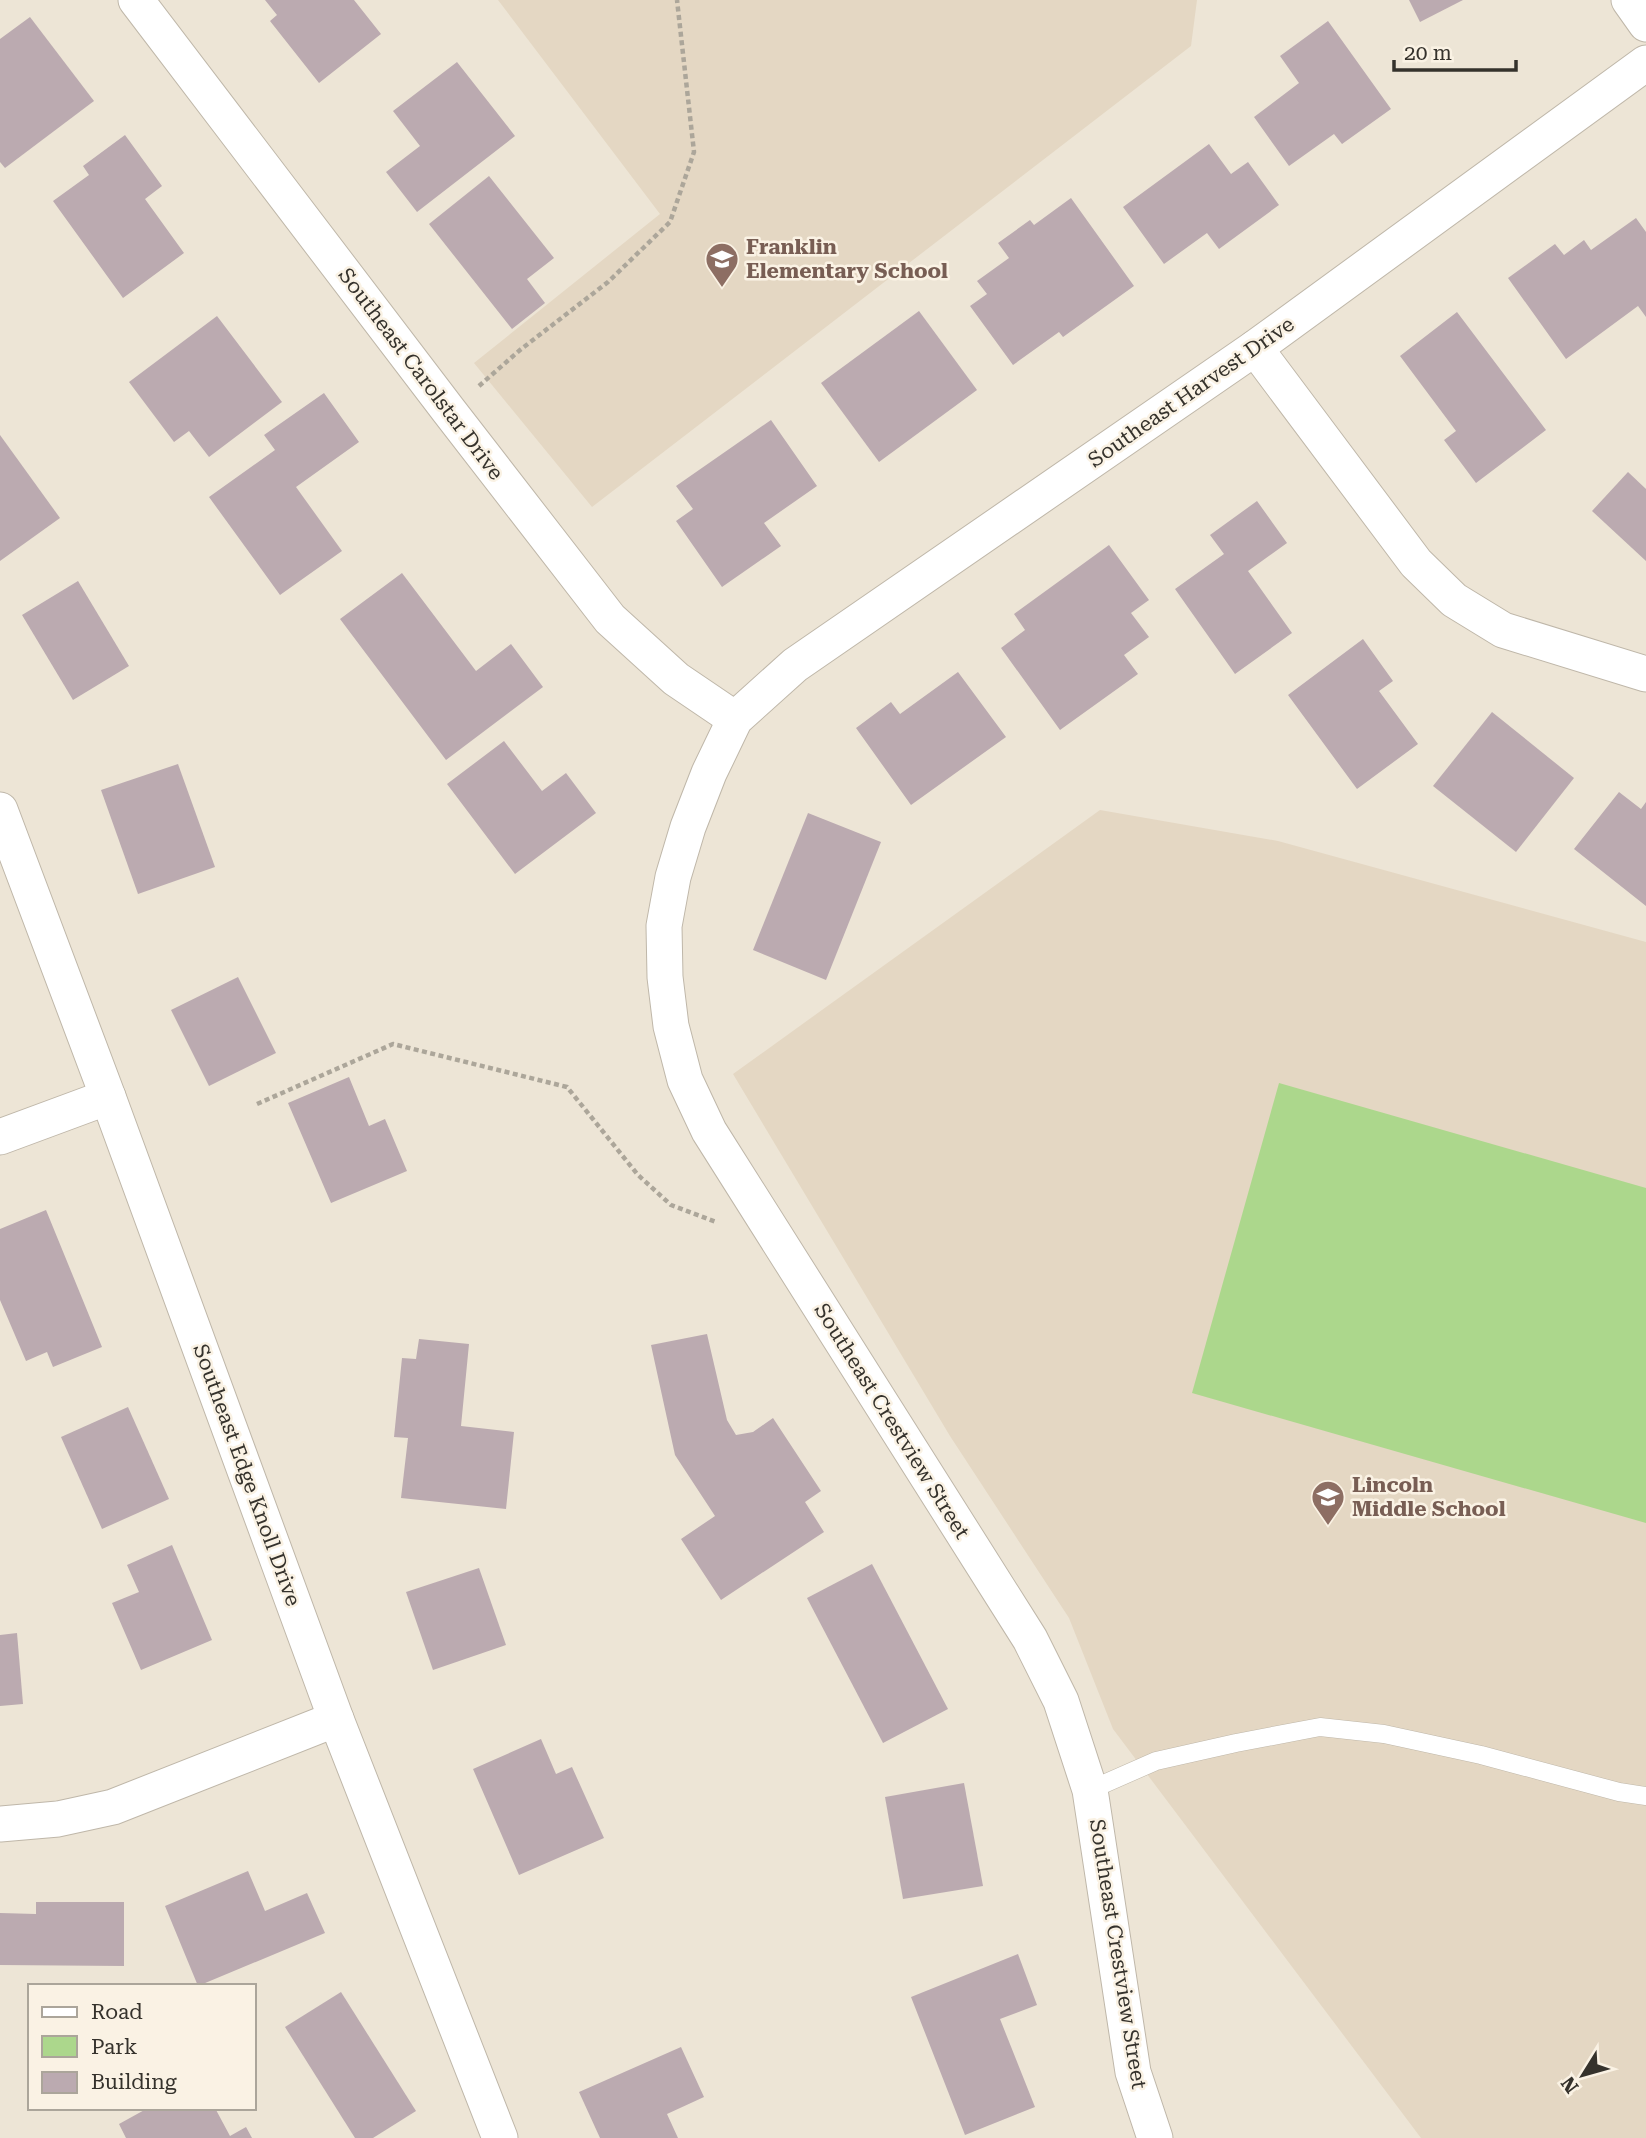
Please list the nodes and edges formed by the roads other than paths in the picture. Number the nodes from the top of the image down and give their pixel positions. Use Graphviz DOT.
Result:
graph roads {
  1 [pos="136,0"];
  2 [pos="1629,0"];
  3 [pos="1646,24"];
  4 [pos="1646,63"];
  5 [pos="1255,348"];
  6 [pos="1646,674"];
  7 [pos="735,719"];
  8 [pos="0,810"];
  9 [pos="108,1097"];
  10 [pos="0,1137"];
  11 [pos="336,1719"];
  12 [pos="1090,1790"];
  13 [pos="1646,1796"];
  14 [pos="0,1824"];
  15 [pos="500,2138"];
  16 [pos="1155,2138"];
  1 -- 7 [label="street, Southeast Carolstar Drive"];
  2 -- 3 [label="street"];
  4 -- 5 [label="street, Southeast Harvest Drive"];
  5 -- 6 [label="street"];
  5 -- 7 [label="street, Southeast Harvest Drive"];
  7 -- 12 [label="street, Southeast Crestview Street"];
  8 -- 9 [label="street, Southeast Edge Knoll Drive"];
  9 -- 10 [label="street"];
  9 -- 11 [label="street, Southeast Edge Knoll Drive"];
  11 -- 14 [label="street"];
  11 -- 15 [label="street, Southeast Edge Knoll Drive"];
  12 -- 13 [label="lane"];
  12 -- 16 [label="street, Southeast Crestview Street"];
}
